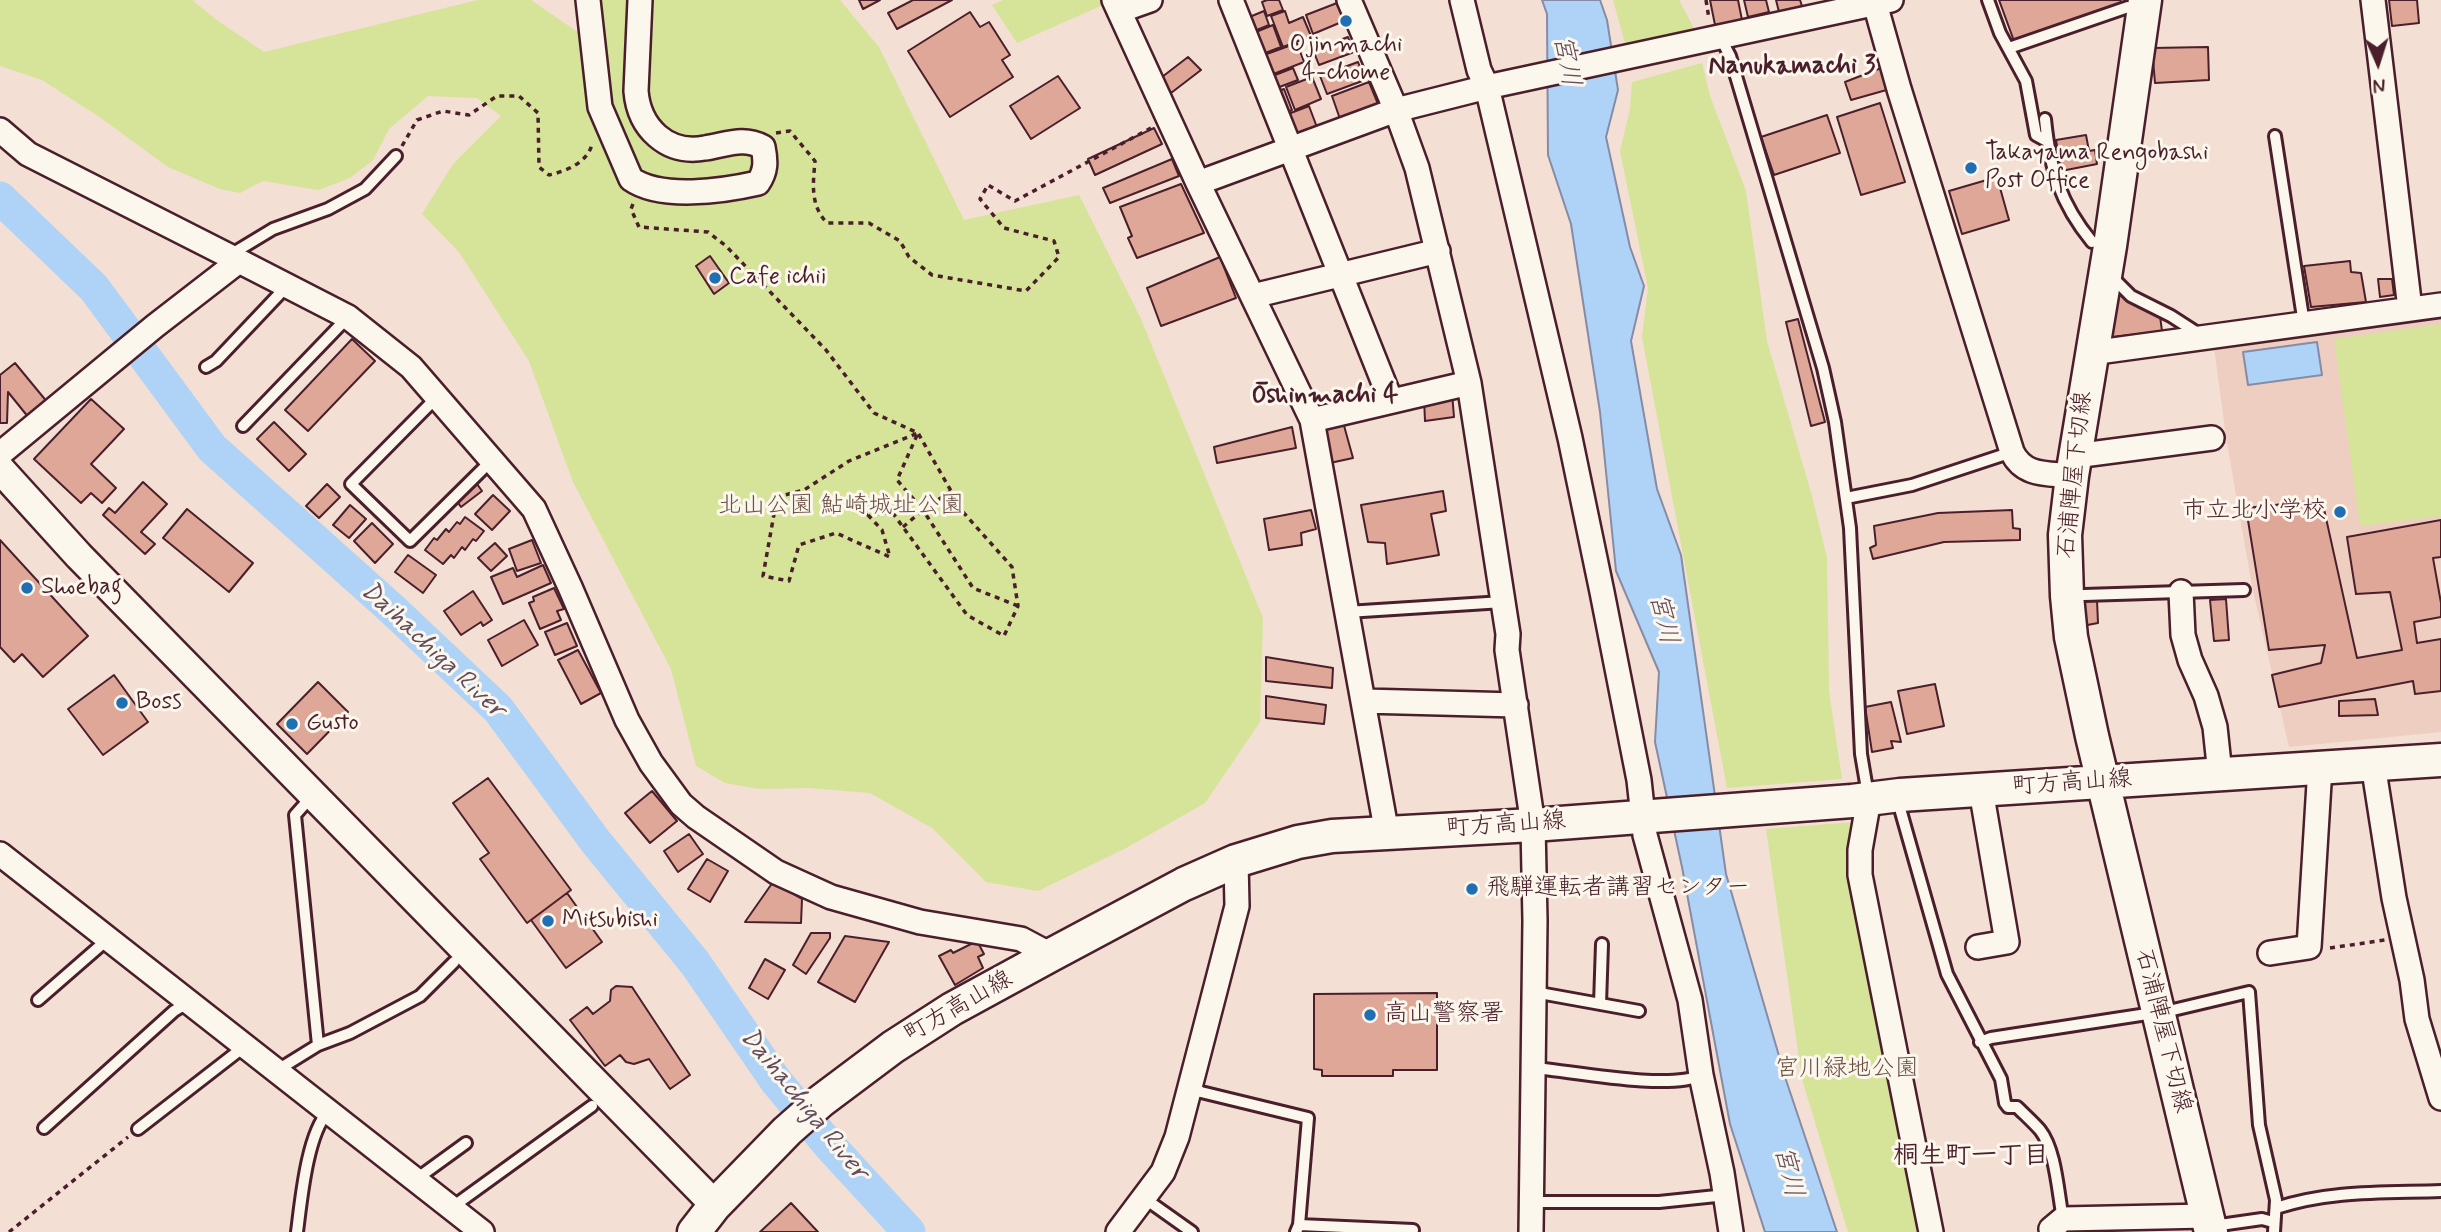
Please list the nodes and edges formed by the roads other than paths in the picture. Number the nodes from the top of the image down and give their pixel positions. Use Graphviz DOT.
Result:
graph roads {
  1 [pos="588,0"];
  2 [pos="640,0"];
  3 [pos="1150,0"];
  4 [pos="1231,0"];
  5 [pos="1349,0"];
  6 [pos="1462,0"];
  7 [pos="1988,0"];
  8 [pos="2373,0"];
  9 [pos="1880,1"];
  10 [pos="2136,4"];
  11 [pos="1116,6"];
  12 [pos="1712,38"];
  13 [pos="2009,48"];
  14 [pos="1493,86"];
  15 [pos="1396,110"];
  16 [pos="2045,119"];
  17 [pos="0,130"];
  18 [pos="2275,136"];
  19 [pos="2047,141"];
  20 [pos="1290,149"];
  21 [pos="396,156"];
  22 [pos="1198,183"];
  23 [pos="2092,242"];
  24 [pos="1438,251"];
  25 [pos="234,258"];
  26 [pos="1340,274"];
  27 [pos="2104,275"];
  28 [pos="287,286"];
  29 [pos="1253,296"];
  30 [pos="2441,305"];
  31 [pos="2410,309"];
  32 [pos="348,317"];
  33 [pos="2304,324"];
  34 [pos="2205,337"];
  35 [pos="2091,353"];
  36 [pos="206,368"];
  37 [pos="1469,383"];
  38 [pos="436,398"];
  39 [pos="1391,401"];
  40 [pos="1312,420"];
  41 [pos="243,426"];
  42 [pos="2212,438"];
  43 [pos="2012,452"];
  44 [pos="0,454"];
  45 [pos="492,460"];
  46 [pos="2073,466"];
  47 [pos="0,469"];
  48 [pos="1846,498"];
  49 [pos="2244,590"];
  50 [pos="2181,592"];
  51 [pos="2084,596"];
  52 [pos="1503,602"];
  53 [pos="1347,612"];
  54 [pos="1364,701"];
  55 [pos="1516,705"];
  56 [pos="2441,760"];
  57 [pos="2373,764"];
  58 [pos="2320,768"];
  59 [pos="2220,774"];
  60 [pos="2103,782"];
  61 [pos="1981,790"];
  62 [pos="313,795"];
  63 [pos="1860,800"];
  64 [pos="1901,813"];
  65 [pos="1646,816"];
  66 [pos="1533,825"];
  67 [pos="1387,834"];
  68 [pos="0,854"];
  69 [pos="1236,861"];
  70 [pos="108,939"];
  71 [pos="1602,944"];
  72 [pos="1978,947"];
  73 [pos="2270,953"];
  74 [pos="1051,955"];
  75 [pos="454,961"];
  76 [pos="1534,992"];
  77 [pos="38,1000"];
  78 [pos="189,1002"];
  79 [pos="1600,1004"];
  80 [pos="1639,1011"];
  81 [pos="2156,1011"];
  82 [pos="1980,1042"];
  83 [pos="318,1045"];
  84 [pos="245,1046"];
  85 [pos="1533,1069"];
  86 [pos="276,1071"];
  87 [pos="1701,1075"];
  88 [pos="1190,1086"];
  89 [pos="2441,1098"];
  90 [pos="592,1106"];
  91 [pos="328,1112"];
  92 [pos="44,1128"];
  93 [pos="138,1129"];
  94 [pos="467,1143"];
  95 [pos="415,1180"];
  96 [pos="2441,1191"];
  97 [pos="1726,1195"];
  98 [pos="1144,1198"];
  99 [pos="1531,1202"];
  100 [pos="715,1205"];
  101 [pos="452,1208"];
  102 [pos="2276,1208"];
  103 [pos="2209,1225"];
  104 [pos="2057,1226"];
  105 [pos="2273,1227"];
  106 [pos="1297,1229"];
  107 [pos="1381,1230"];
  108 [pos="1413,1230"];
  109 [pos="297,1232"];
  110 [pos="482,1232"];
  111 [pos="694,1232"];
  112 [pos="1118,1232"];
  113 [pos="1192,1232"];
  114 [pos="1531,1232"];
  115 [pos="1731,1232"];
  116 [pos="1931,1232"];
  1 -- 2 [label="street"];
  3 -- 11 [label="street"];
  4 -- 20 [label="street"];
  5 -- 15 [label="street"];
  6 -- 14 [label="street"];
  7 -- 13 [label="lane"];
  8 -- 31 [label="street"];
  9 -- 12 [label="street"];
  9 -- 43 [label="street"];
  10 -- 13 [label="lane"];
  10 -- 27 [label="main road, 石浦陣屋下切線"];
  11 -- 22 [label="street"];
  12 -- 14 [label="street"];
  12 -- 48 [label="lane"];
  13 -- 19 [label="lane"];
  14 -- 15 [label="street"];
  14 -- 65 [label="street"];
  15 -- 20 [label="street"];
  15 -- 24 [label="street"];
  16 -- 19 [label="lane"];
  17 -- 25 [label="street"];
  18 -- 33 [label="lane"];
  19 -- 23 [label="lane"];
  20 -- 22 [label="street"];
  20 -- 26 [label="street"];
  21 -- 25 [label="lane"];
  22 -- 29 [label="street"];
  24 -- 26 [label="street"];
  24 -- 37 [label="street"];
  25 -- 28 [label="street"];
  25 -- 44 [label="street"];
  26 -- 29 [label="street"];
  26 -- 39 [label="street"];
  27 -- 34 [label="lane"];
  27 -- 35 [label="main road, 石浦陣屋下切線"];
  28 -- 32 [label="street"];
  28 -- 36 [label="lane"];
  29 -- 40 [label="street"];
  30 -- 31 [label="street"];
  31 -- 33 [label="street"];
  32 -- 38 [label="street"];
  32 -- 41 [label="lane"];
  33 -- 34 [label="street"];
  34 -- 35 [label="street"];
  35 -- 46 [label="main road, 石浦陣屋下切線"];
  37 -- 39 [label="street"];
  37 -- 52 [label="street"];
  38 -- 45 [label="street"];
  38 -- 45 [label="lane"];
  39 -- 40 [label="street"];
  40 -- 53 [label="street"];
  42 -- 46 [label="street"];
  43 -- 46 [label="street"];
  43 -- 48 [label="lane"];
  45 -- 74 [label="street"];
  46 -- 60 [label="main road, 石浦陣屋下切線"];
  47 -- 62 [label="street"];
  48 -- 63 [label="lane"];
  49 -- 50 [label="lane"];
  50 -- 51 [label="lane"];
  50 -- 59 [label="street"];
  52 -- 53 [label="lane"];
  52 -- 55 [label="street"];
  53 -- 54 [label="street"];
  54 -- 55 [label="street"];
  54 -- 67 [label="street"];
  55 -- 66 [label="street"];
  56 -- 57 [label="main road, 町方高山線"];
  57 -- 58 [label="main road, 町方高山線"];
  57 -- 89 [label="street"];
  58 -- 59 [label="main road, 町方高山線"];
  58 -- 73 [label="street"];
  59 -- 60 [label="main road, 町方高山線"];
  60 -- 61 [label="main road, 町方高山線"];
  60 -- 81 [label="main road, 石浦陣屋下切線"];
  61 -- 63 [label="main road, 町方高山線"];
  61 -- 72 [label="street"];
  62 -- 83 [label="lane"];
  62 -- 100 [label="street"];
  63 -- 65 [label="main road, 町方高山線"];
  63 -- 116 [label="street"];
  64 -- 82 [label="lane"];
  65 -- 66 [label="main road, 町方高山線"];
  65 -- 87 [label="street"];
  66 -- 67 [label="main road, 町方高山線"];
  66 -- 76 [label="street"];
  67 -- 69 [label="main road, 町方高山線"];
  68 -- 70 [label="street"];
  69 -- 74 [label="main road, 町方高山線"];
  69 -- 88 [label="street"];
  70 -- 77 [label="lane"];
  70 -- 78 [label="street"];
  71 -- 79 [label="lane"];
  74 -- 100 [label="main road, 町方高山線"];
  75 -- 83 [label="lane"];
  76 -- 79 [label="lane"];
  76 -- 85 [label="street"];
  78 -- 84 [label="street"];
  78 -- 92 [label="lane"];
  79 -- 80 [label="lane"];
  81 -- 82 [label="lane"];
  81 -- 102 [label="lane"];
  81 -- 103 [label="main road, 石浦陣屋下切線"];
  82 -- 104 [label="lane"];
  83 -- 86 [label="lane"];
  84 -- 86 [label="street"];
  84 -- 93 [label="lane"];
  85 -- 87 [label="lane"];
  85 -- 99 [label="street"];
  86 -- 91 [label="street"];
  87 -- 97 [label="street"];
  88 -- 98 [label="street"];
  88 -- 106 [label="lane"];
  90 -- 101 [label="lane"];
  91 -- 95 [label="street"];
  91 -- 109 [label="lane"];
  94 -- 95 [label="lane"];
  95 -- 101 [label="street"];
  96 -- 102 [label="lane"];
  97 -- 99 [label="lane"];
  97 -- 115 [label="street"];
  98 -- 112 [label="street"];
  98 -- 113 [label="lane"];
  99 -- 114 [label="street"];
  100 -- 111 [label="main road, 町方高山線"];
  101 -- 110 [label="street"];
  102 -- 105 [label="lane"];
  103 -- 104 [label="street"];
  103 -- 105 [label="lane"];
  106 -- 107 [label="lane"];
  107 -- 108 [label="lane"];
}
